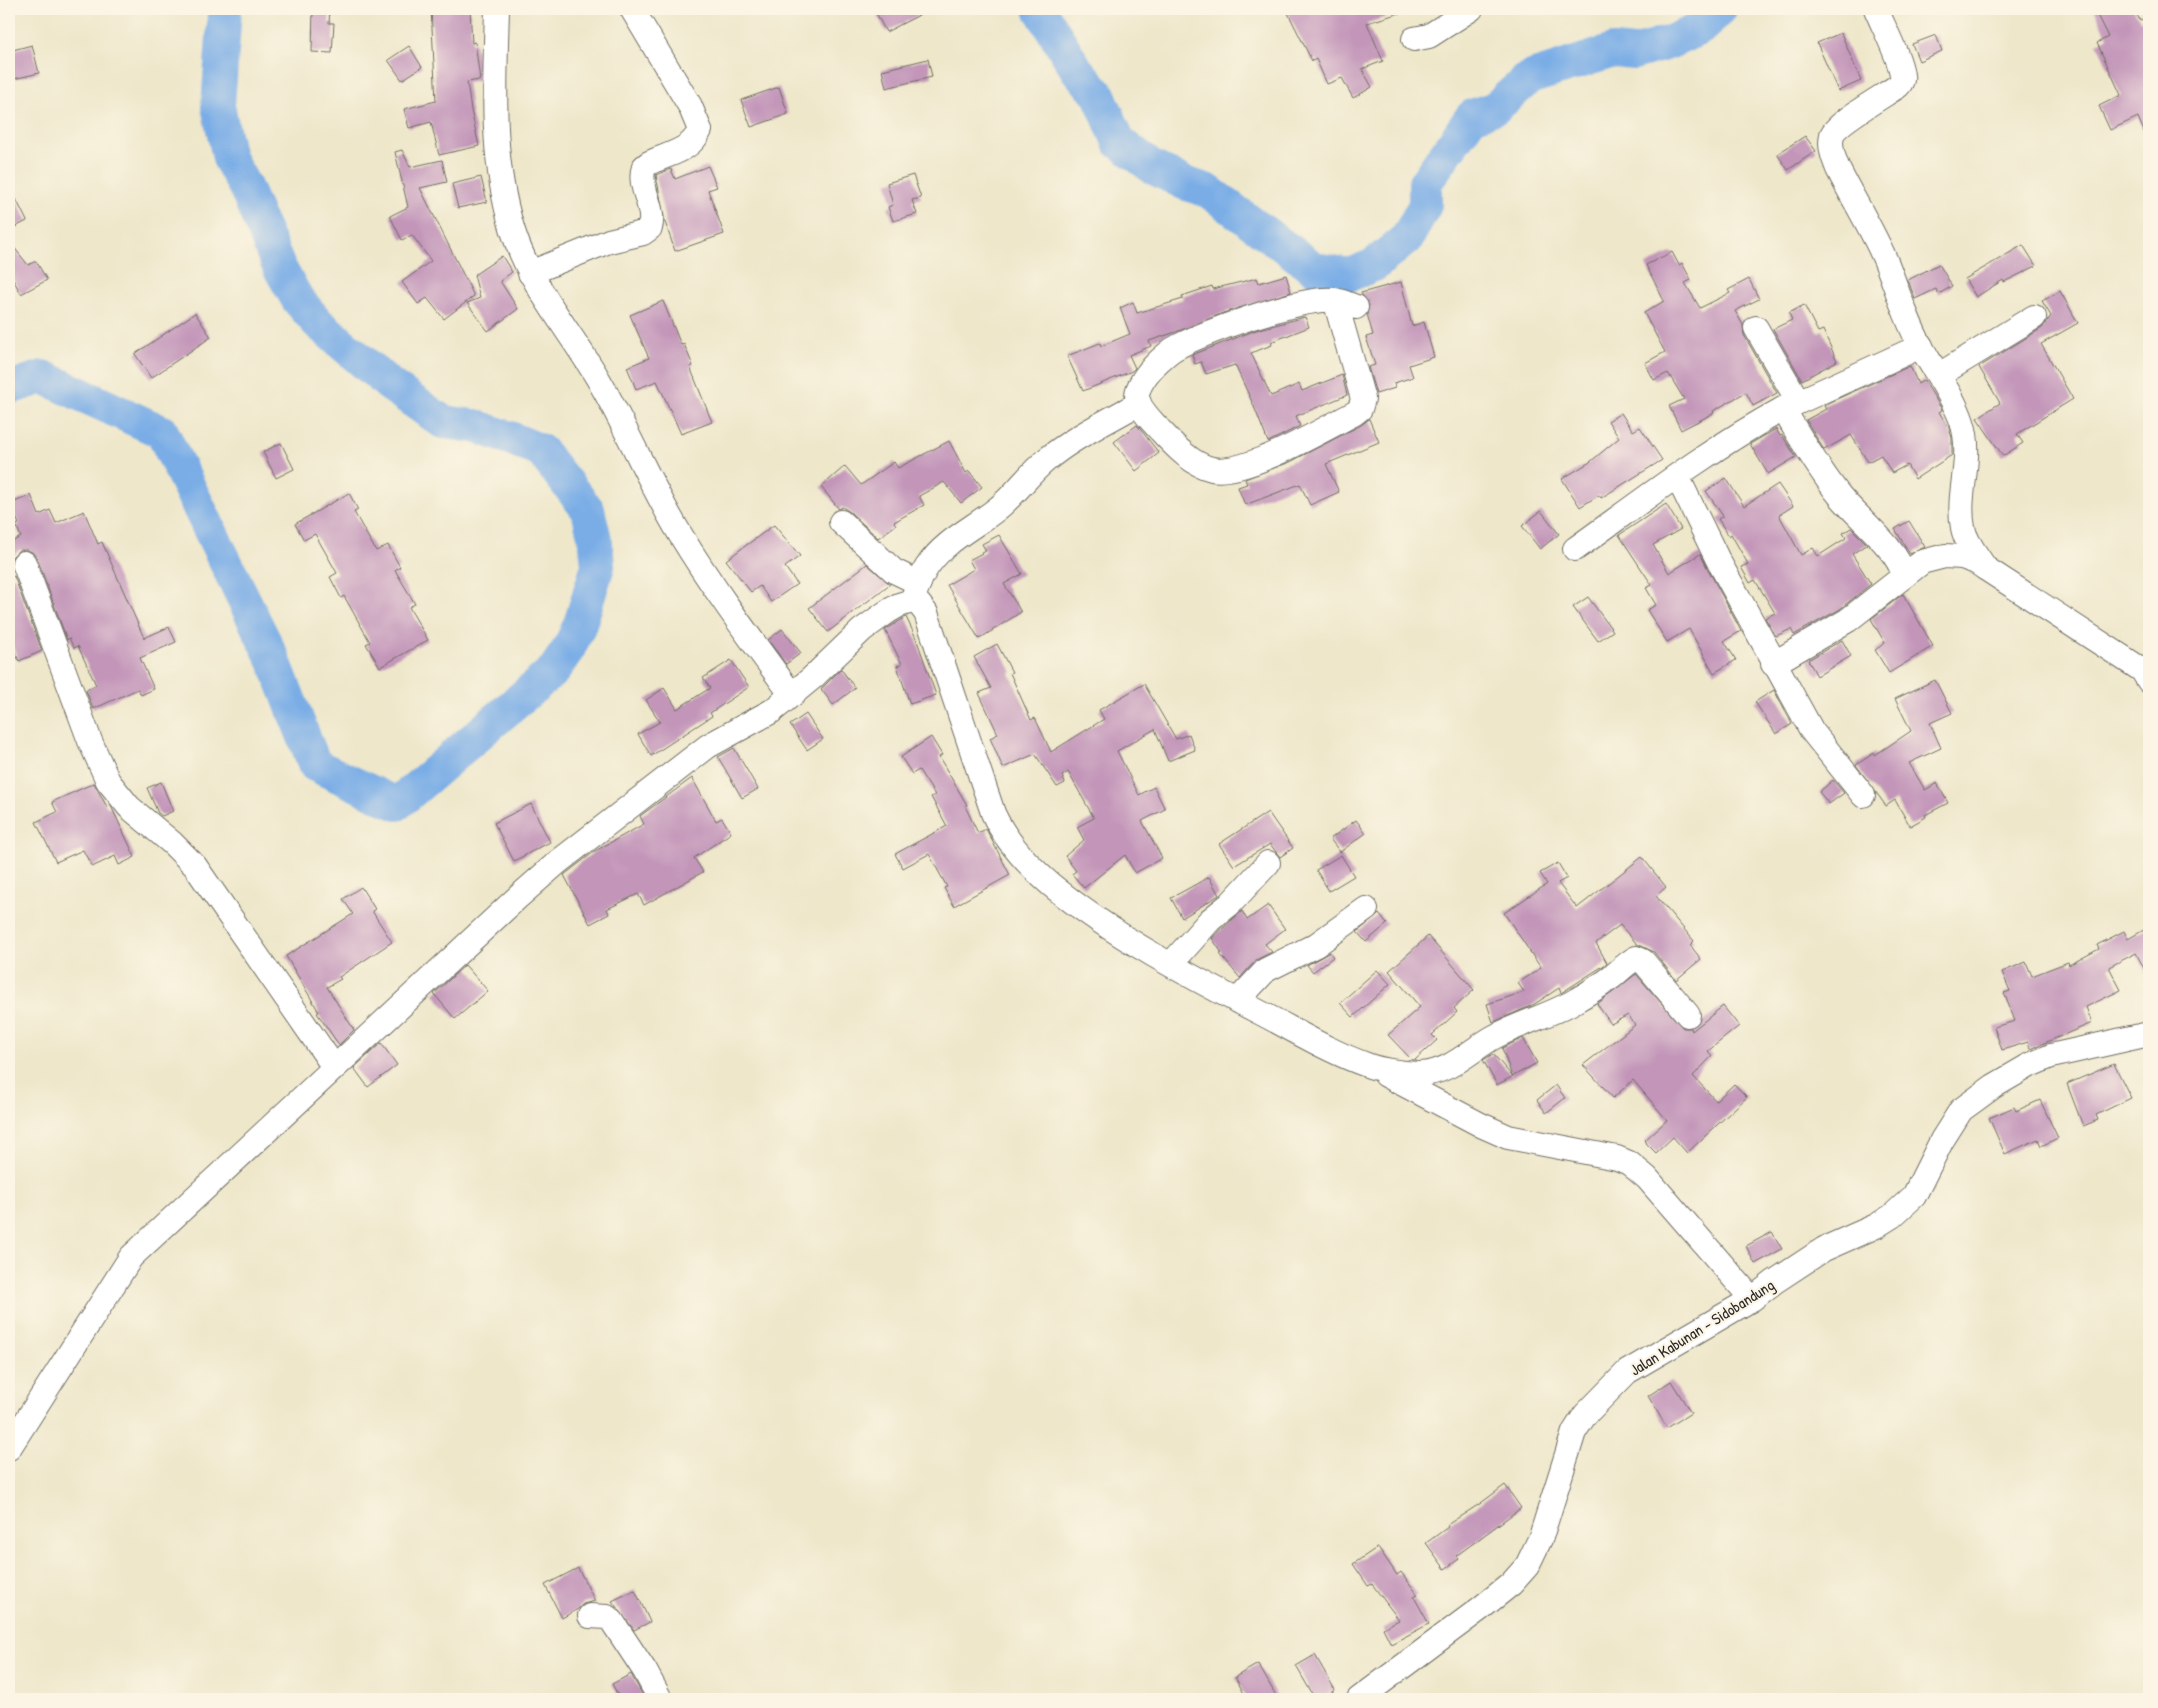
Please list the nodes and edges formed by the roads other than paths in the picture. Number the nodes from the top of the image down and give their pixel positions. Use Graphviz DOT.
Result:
graph roads {
  1 [pos="497,9"];
  2 [pos="632,9"];
  3 [pos="1471,9"];
  4 [pos="1876,9"];
  5 [pos="1414,39"];
  6 [pos="530,273"];
  7 [pos="2034,317"];
  8 [pos="1756,328"];
  9 [pos="1920,346"];
  10 [pos="1939,375"];
  11 [pos="1139,404"];
  12 [pos="1790,405"];
  13 [pos="1677,476"];
  14 [pos="841,522"];
  15 [pos="1575,549"];
  16 [pos="24,563"];
  17 [pos="1985,568"];
  18 [pos="1904,576"];
  19 [pos="915,592"];
  20 [pos="1773,664"];
  21 [pos="2149,681"];
  22 [pos="792,695"];
  23 [pos="1863,795"];
  24 [pos="1268,863"];
  25 [pos="1366,910"];
  26 [pos="1171,964"];
  27 [pos="1236,1001"];
  28 [pos="1688,1015"];
  29 [pos="2149,1034"];
  30 [pos="1369,1066"];
  31 [pos="334,1067"];
  32 [pos="1752,1299"];
  33 [pos="9,1448"];
  34 [pos="590,1616"];
  35 [pos="660,1699"];
  36 [pos="1359,1699"];
  1 -- 6 [label="street"];
  2 -- 6 [label="street"];
  3 -- 5 [label="street"];
  4 -- 9 [label="street"];
  6 -- 22 [label="street"];
  7 -- 10 [label="street"];
  8 -- 12 [label="street"];
  9 -- 10 [label="street"];
  9 -- 12 [label="street"];
  10 -- 17 [label="street"];
  11 -- 11 [label="street"];
  11 -- 19 [label="street"];
  12 -- 13 [label="street"];
  12 -- 18 [label="street"];
  13 -- 15 [label="street"];
  13 -- 20 [label="street"];
  14 -- 19 [label="street"];
  16 -- 31 [label="street"];
  17 -- 18 [label="street"];
  17 -- 21 [label="street"];
  18 -- 20 [label="street"];
  19 -- 22 [label="street"];
  19 -- 26 [label="street"];
  20 -- 23 [label="street"];
  22 -- 31 [label="street"];
  24 -- 26 [label="street"];
  25 -- 27 [label="street"];
  26 -- 27 [label="street"];
  27 -- 30 [label="street"];
  28 -- 30 [label="street"];
  29 -- 32 [label="street, Jalan Kabunan - Sidobandung"];
  30 -- 32 [label="street"];
  31 -- 33 [label="street"];
  32 -- 36 [label="street, Jalan Kabunan - Sidobandung"];
  34 -- 35 [label="street"];
}
